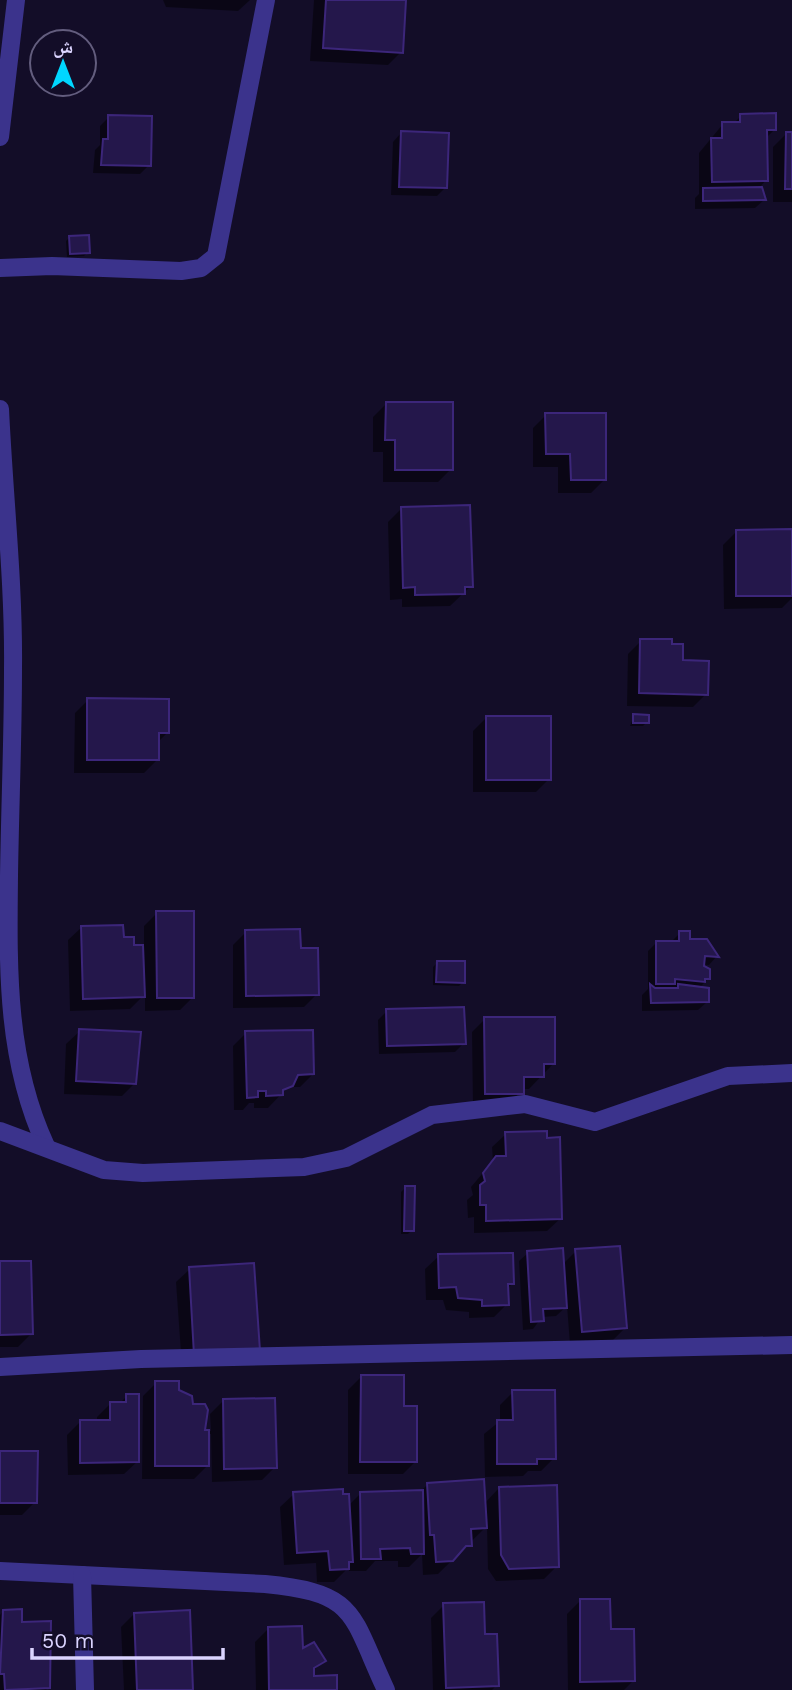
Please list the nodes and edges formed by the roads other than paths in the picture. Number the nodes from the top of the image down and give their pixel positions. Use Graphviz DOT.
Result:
graph roads {
  1 [pos="16,0"];
  2 [pos="267,0"];
  3 [pos="0,137"];
  4 [pos="0,268"];
  5 [pos="0,409"];
  6 [pos="792,1073"];
  7 [pos="0,1131"];
  8 [pos="46,1146"];
  9 [pos="792,1345"];
  10 [pos="0,1367"];
  11 [pos="0,1571"];
  12 [pos="82,1576"];
  13 [pos="85,1690"];
  14 [pos="386,1690"];
  1 -- 3 [label="street"];
  2 -- 4 [label="street"];
  5 -- 8 [label="street"];
  6 -- 8 [label="street"];
  7 -- 8 [label="street"];
  9 -- 10 [label="street"];
  11 -- 12 [label="street"];
  12 -- 13 [label="street"];
  12 -- 14 [label="street"];
}
